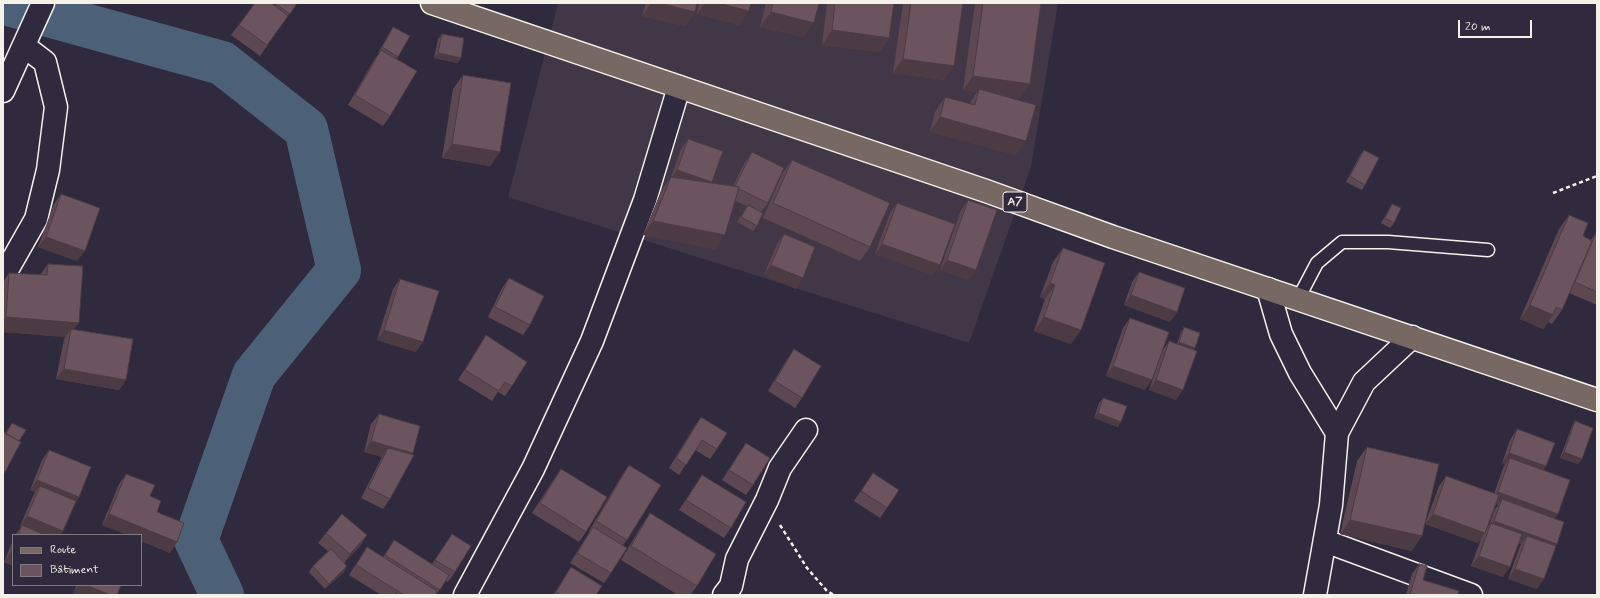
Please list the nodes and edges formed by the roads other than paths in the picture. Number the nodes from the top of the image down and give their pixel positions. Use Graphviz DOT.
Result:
graph roads {
  1 [pos="43,3"];
  2 [pos="432,3"];
  3 [pos="27,40"];
  4 [pos="679,87"];
  5 [pos="3,90"];
  6 [pos="1488,250"];
  7 [pos="3,277"];
  8 [pos="1268,289"];
  9 [pos="1298,299"];
  10 [pos="1412,337"];
  11 [pos="1597,400"];
  12 [pos="806,430"];
  13 [pos="1337,433"];
  14 [pos="1325,542"];
  15 [pos="465,595"];
  16 [pos="724,595"];
  17 [pos="1315,595"];
  18 [pos="1471,595"];
  1 -- 3 [label="street"];
  2 -- 4 [label="main road, A7"];
  3 -- 5 [label="street"];
  3 -- 7 [label="street"];
  4 -- 8 [label="main road, A7"];
  4 -- 15 [label="street"];
  6 -- 9 [label="lane"];
  8 -- 9 [label="main road, A7"];
  8 -- 13 [label="street"];
  9 -- 10 [label="main road, A7"];
  10 -- 11 [label="main road, A7"];
  10 -- 13 [label="street"];
  12 -- 16 [label="street"];
  13 -- 14 [label="street"];
  14 -- 17 [label="street"];
  14 -- 18 [label="street"];
}
